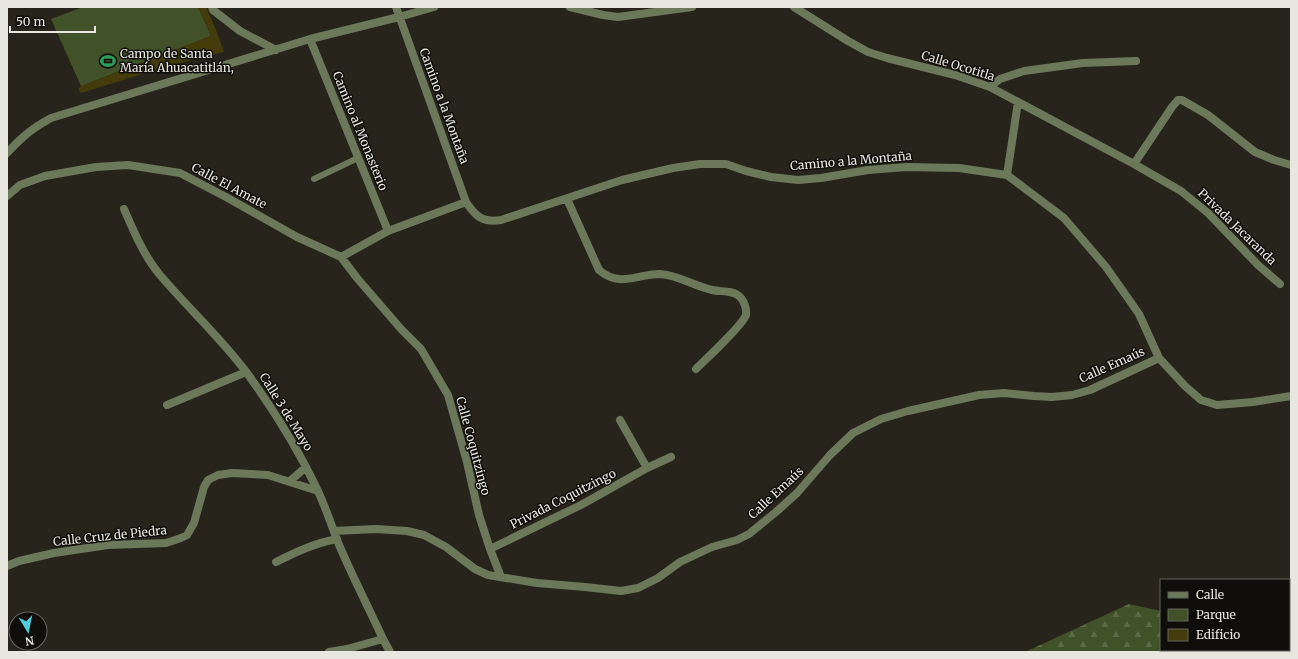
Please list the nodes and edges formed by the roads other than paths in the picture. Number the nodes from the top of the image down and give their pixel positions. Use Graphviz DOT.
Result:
graph roads {
  1 [pos="212,7"];
  2 [pos="396,7"];
  3 [pos="434,7"];
  4 [pos="570,7"];
  5 [pos="692,7"];
  6 [pos="794,7"];
  7 [pos="399,17"];
  8 [pos="310,40"];
  9 [pos="276,50"];
  10 [pos="1136,61"];
  11 [pos="990,87"];
  12 [pos="1018,102"];
  13 [pos="7,153"];
  14 [pos="358,158"];
  15 [pos="1134,164"];
  16 [pos="1291,165"];
  17 [pos="1007,175"];
  18 [pos="314,179"];
  19 [pos="7,196"];
  20 [pos="567,199"];
  21 [pos="466,202"];
  22 [pos="124,209"];
  23 [pos="388,231"];
  24 [pos="341,257"];
  25 [pos="1280,284"];
  26 [pos="1159,358"];
  27 [pos="696,369"];
  28 [pos="246,372"];
  29 [pos="1291,396"];
  30 [pos="167,405"];
  31 [pos="620,420"];
  32 [pos="671,457"];
  33 [pos="306,467"];
  34 [pos="647,468"];
  35 [pos="290,481"];
  36 [pos="318,491"];
  37 [pos="334,531"];
  38 [pos="337,539"];
  39 [pos="490,549"];
  40 [pos="276,562"];
  41 [pos="7,566"];
  42 [pos="501,577"];
  43 [pos="383,639"];
  44 [pos="329,652"];
  45 [pos="390,652"];
  1 -- 9 [label="street"];
  2 -- 7 [label="street, Camino a la Montaña"];
  3 -- 7 [label="street"];
  4 -- 5 [label="street"];
  6 -- 11 [label="street, Calle Ocotitla"];
  7 -- 8 [label="street"];
  7 -- 21 [label="street, Camino a la Montaña"];
  8 -- 9 [label="street"];
  8 -- 14 [label="street, Camino al Monasterio"];
  9 -- 13 [label="street"];
  10 -- 11 [label="street"];
  11 -- 12 [label="street, Calle Ocotitla"];
  12 -- 15 [label="street, Calle Ocotitla"];
  12 -- 17 [label="street"];
  14 -- 18 [label="lane"];
  14 -- 23 [label="street, Camino al Monasterio"];
  15 -- 16 [label="street"];
  15 -- 25 [label="street, Privada Jacaranda"];
  17 -- 20 [label="street, Camino a la Montaña"];
  17 -- 26 [label="street, Camino a la Montaña"];
  19 -- 24 [label="street, Calle El Amate"];
  20 -- 21 [label="street, Camino a la Montaña"];
  20 -- 27 [label="street"];
  21 -- 23 [label="street"];
  22 -- 28 [label="street, Calle 3 de Mayo"];
  23 -- 24 [label="street"];
  24 -- 39 [label="street, Calle Coquitzingo"];
  26 -- 29 [label="street, Camino a la Montaña"];
  26 -- 42 [label="street, Calle Emaús"];
  28 -- 30 [label="street"];
  28 -- 33 [label="street, Calle 3 de Mayo"];
  31 -- 34 [label="street"];
  32 -- 34 [label="street, Privada Coquitzingo"];
  33 -- 35 [label="street"];
  33 -- 36 [label="street, Calle 3 de Mayo"];
  34 -- 39 [label="street, Privada Coquitzingo"];
  35 -- 36 [label="street, Calle Cruz de Piedra"];
  35 -- 41 [label="street, Calle Cruz de Piedra"];
  36 -- 37 [label="street, Calle 3 de Mayo"];
  37 -- 38 [label="street, Calle 3 de Mayo"];
  37 -- 42 [label="street, Calle Emaús"];
  38 -- 40 [label="street"];
  38 -- 43 [label="street, Calle 3 de Mayo"];
  39 -- 42 [label="street, Calle Coquitzingo"];
  43 -- 44 [label="street"];
  43 -- 45 [label="street, Calle 3 de Mayo"];
}
